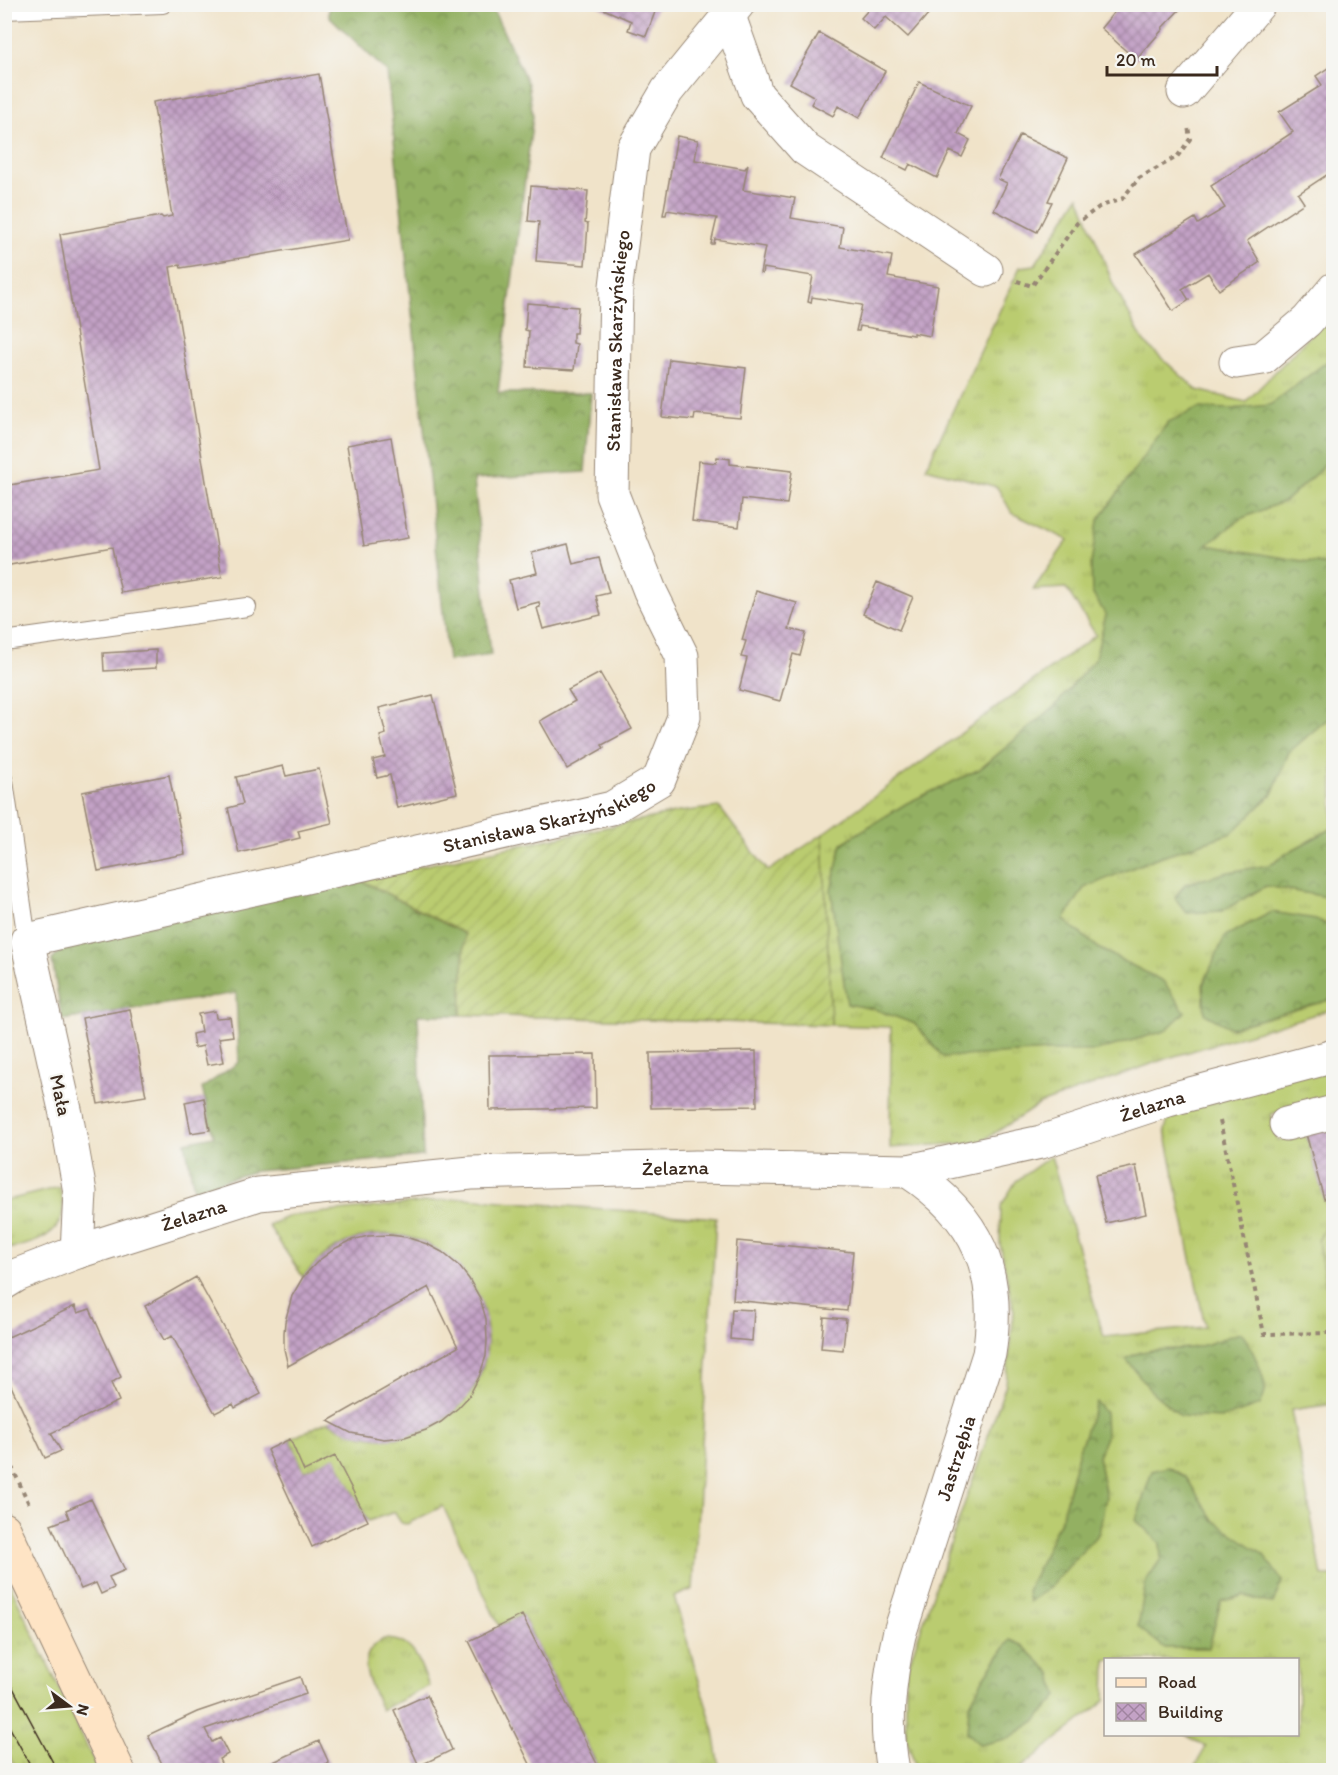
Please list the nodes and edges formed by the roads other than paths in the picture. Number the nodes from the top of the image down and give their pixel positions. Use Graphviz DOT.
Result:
graph roads {
  1 [pos="163,4"];
  2 [pos="1259,4"];
  3 [pos="4,10"];
  4 [pos="734,10"];
  5 [pos="1184,92"];
  6 [pos="986,270"];
  7 [pos="1334,290"];
  8 [pos="1236,362"];
  9 [pos="247,607"];
  10 [pos="4,641"];
  11 [pos="4,781"];
  12 [pos="27,940"];
  13 [pos="1334,1056"];
  14 [pos="1334,1112"];
  15 [pos="1287,1124"];
  16 [pos="908,1171"];
  17 [pos="77,1252"];
  18 [pos="9,1278"];
  19 [pos="4,1529"];
  20 [pos="118,1770"];
  21 [pos="893,1770"];
  1 -- 3 [label="lane"];
  2 -- 5 [label="street"];
  4 -- 6 [label="street, Stanisława Skarżyńskiego"];
  4 -- 12 [label="street, Stanisława Skarżyńskiego"];
  7 -- 8 [label="street"];
  9 -- 10 [label="lane"];
  11 -- 12 [label="lane"];
  12 -- 17 [label="street, Mała"];
  13 -- 16 [label="street, Żelazna"];
  14 -- 15 [label="street"];
  16 -- 17 [label="street, Żelazna"];
  16 -- 21 [label="street, Jastrzębia"];
  17 -- 18 [label="street, Żelazna"];
  19 -- 20 [label="main road"];
}
